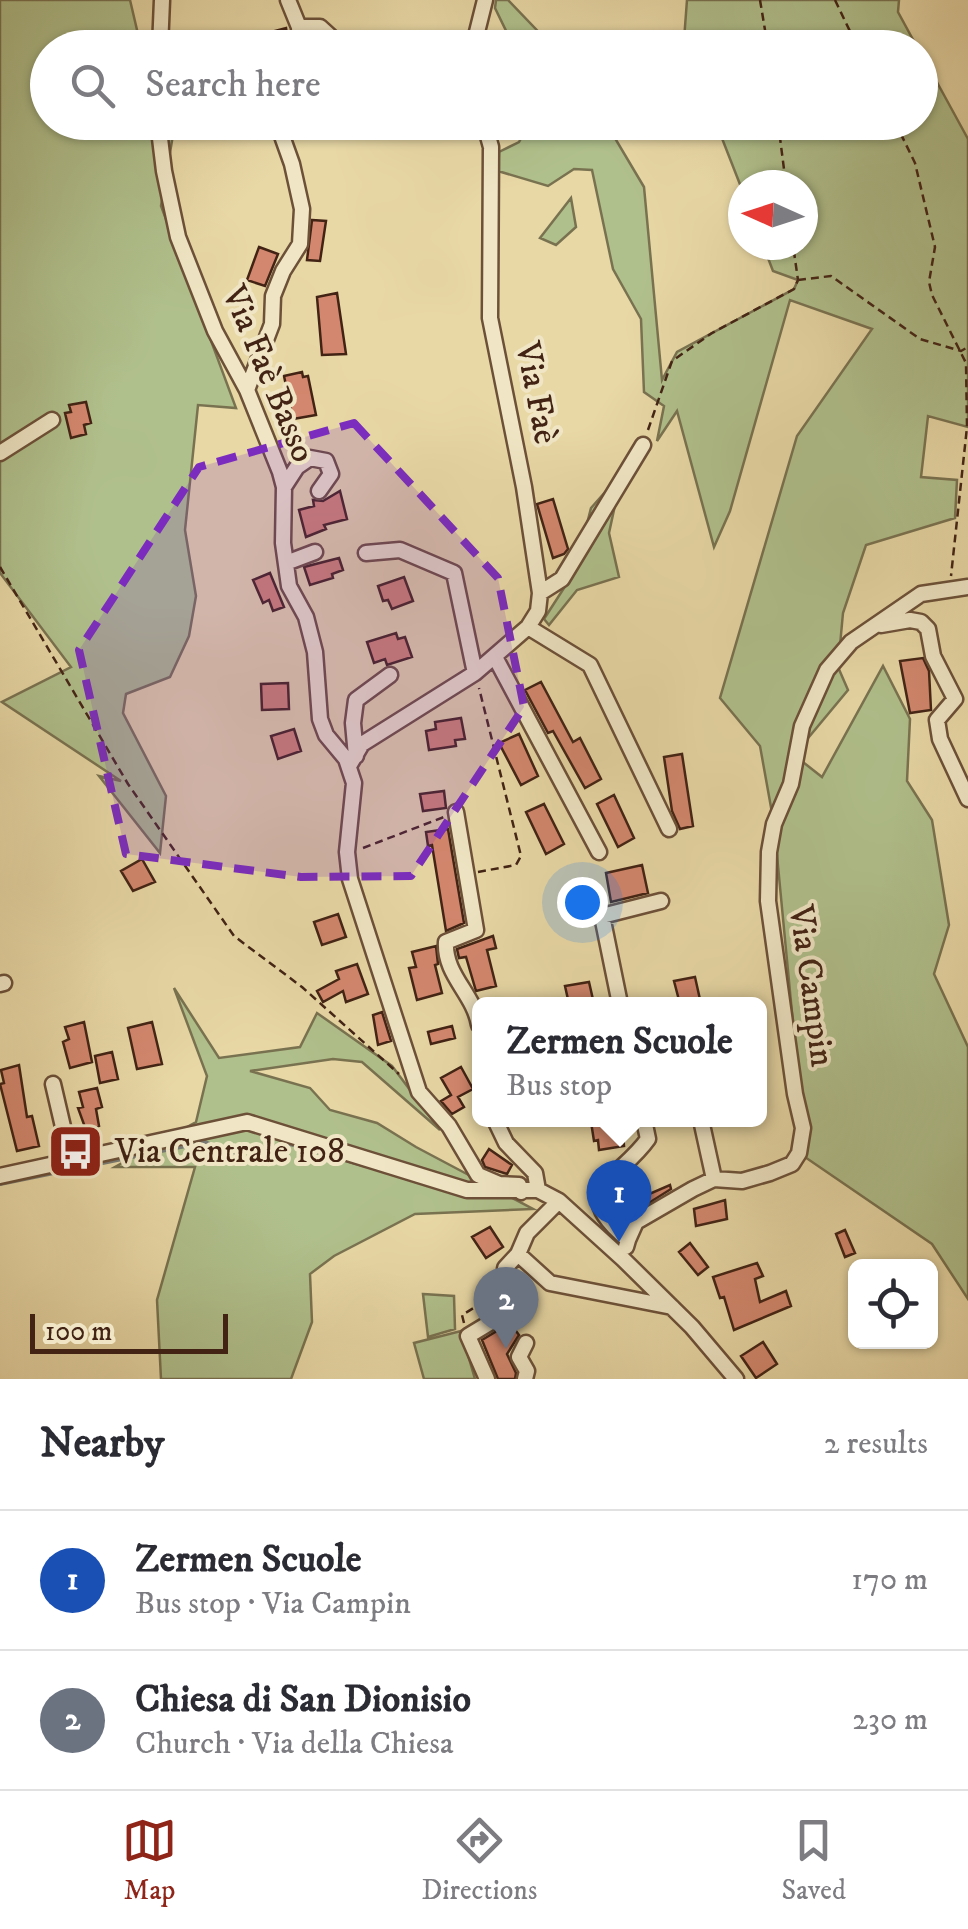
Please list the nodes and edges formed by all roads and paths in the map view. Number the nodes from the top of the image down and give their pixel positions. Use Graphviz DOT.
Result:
graph roads {
  1 [pos="162,0"];
  2 [pos="288,0"];
  3 [pos="485,0"];
  4 [pos="760,0"];
  5 [pos="834,0"];
  6 [pos="299,27"];
  7 [pos="161,30"];
  8 [pos="299,30"];
  9 [pos="323,30"];
  10 [pos="477,30"];
  11 [pos="765,30"];
  12 [pos="849,30"];
  13 [pos="160,140"];
  14 [pos="283,140"];
  15 [pos="489,140"];
  16 [pos="780,140"];
  17 [pos="904,140"];
  18 [pos="784,170"];
  19 [pos="796,260"];
  20 [pos="798,280"];
  21 [pos="968,347"];
  22 [pos="961,352"];
  23 [pos="247,390"];
  24 [pos="52,420"];
  25 [pos="643,446"];
  26 [pos="0,453"];
  27 [pos="284,486"];
  28 [pos="319,491"];
  29 [pos="316,552"];
  30 [pos="366,553"];
  31 [pos="286,563"];
  32 [pos="0,568"];
  33 [pos="968,587"];
  34 [pos="950,588"];
  35 [pos="540,593"];
  36 [pos="876,626"];
  37 [pos="528,627"];
  38 [pos="496,657"];
  39 [pos="475,674"];
  40 [pos="390,675"];
  41 [pos="350,761"];
  42 [pos="968,799"];
  43 [pos="456,812"];
  44 [pos="669,829"];
  45 [pos="347,852"];
  46 [pos="599,852"];
  47 [pos="467,874"];
  48 [pos="661,901"];
  49 [pos="619,997"];
  50 [pos="472,1002"];
  51 [pos="54,1084"];
  52 [pos="418,1092"];
  53 [pos="498,1127"];
  54 [pos="645,1127"];
  55 [pos="703,1127"];
  56 [pos="71,1160"];
  57 [pos="0,1176"];
  58 [pos="714,1179"];
  59 [pos="538,1190"];
  60 [pos="521,1192"];
  61 [pos="560,1201"];
  62 [pos="628,1240"];
  63 [pos="518,1254"];
  64 [pos="623,1259"];
  65 [pos="505,1268"];
  66 [pos="672,1308"];
  67 [pos="506,1313"];
  68 [pos="468,1336"];
  69 [pos="526,1343"];
  70 [pos="487,1379"];
  71 [pos="525,1379"];
  72 [pos="736,1379"];
  1 -- 7 [label="street"];
  2 -- 6 [label="street"];
  3 -- 10 [label="street"];
  4 -- 11 [label="path"];
  5 -- 12 [label="path"];
  6 -- 8 [label="street"];
  6 -- 9 [label="street"];
  13 -- 23 [label="street, Via Faè Basso"];
  14 -- 23 [label="street"];
  15 -- 35 [label="street, Via Faè"];
  16 -- 18 [label="path"];
  17 -- 22 [label="path"];
  19 -- 20 [label="path"];
  20 -- 22 [label="path"];
  20 -- 25 [label="path"];
  21 -- 22 [label="path"];
  22 -- 34 [label="path"];
  23 -- 27 [label="street, Via Faè Basso"];
  24 -- 26 [label="street"];
  25 -- 35 [label="street"];
  27 -- 28 [label="street"];
  27 -- 31 [label="street, Via Faè Basso"];
  29 -- 31 [label="street"];
  30 -- 39 [label="street"];
  31 -- 41 [label="street, Via Faè Basso"];
  32 -- 52 [label="path"];
  33 -- 34 [label="street, Via Campin"];
  34 -- 36 [label="street, Via Campin"];
  35 -- 37 [label="street, Via Faè"];
  36 -- 42 [label="street"];
  36 -- 58 [label="street, Via Campin"];
  37 -- 38 [label="street, Via Faè"];
  37 -- 44 [label="street"];
  38 -- 39 [label="street, Via Faè"];
  38 -- 46 [label="street"];
  39 -- 41 [label="street, Via Faè"];
  39 -- 47 [label="path"];
  40 -- 41 [label="street"];
  41 -- 45 [label="street"];
  43 -- 45 [label="path"];
  43 -- 47 [label="street"];
  45 -- 52 [label="street"];
  47 -- 50 [label="street"];
  48 -- 49 [label="street"];
  51 -- 56 [label="street"];
  52 -- 60 [label="street"];
  53 -- 59 [label="street"];
  54 -- 62 [label="street"];
  55 -- 58 [label="street"];
  56 -- 57 [label="street"];
  56 -- 60 [label="street"];
  58 -- 62 [label="street"];
  59 -- 60 [label="street"];
  59 -- 61 [label="street"];
  61 -- 63 [label="street"];
  61 -- 64 [label="street"];
  62 -- 64 [label="street"];
  63 -- 65 [label="street"];
  63 -- 66 [label="street"];
  64 -- 66 [label="street"];
  65 -- 68 [label="path"];
  66 -- 72 [label="street"];
  67 -- 68 [label="street"];
  68 -- 70 [label="street"];
  69 -- 71 [label="street"];
}
